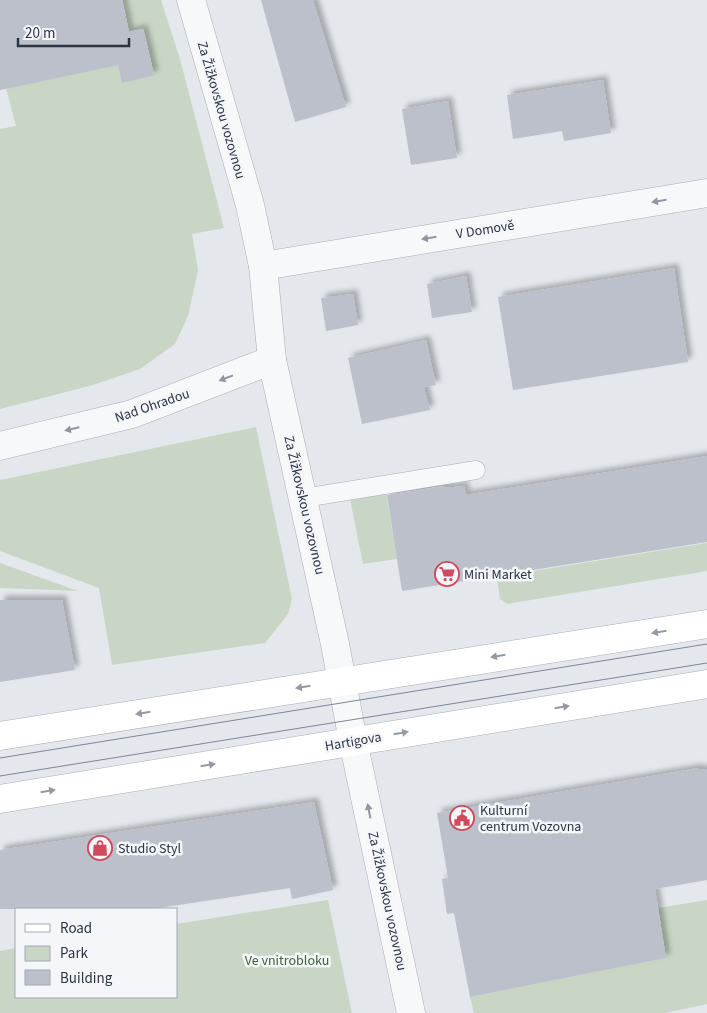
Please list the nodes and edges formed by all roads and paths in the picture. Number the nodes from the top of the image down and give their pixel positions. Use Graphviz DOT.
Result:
graph roads {
  1 [pos="191,0"];
  2 [pos="707,193"];
  3 [pos="263,266"];
  4 [pos="272,360"];
  5 [pos="0,446"];
  6 [pos="476,470"];
  7 [pos="304,498"];
  8 [pos="707,624"];
  9 [pos="342,681"];
  10 [pos="707,684"];
  11 [pos="0,736"];
  12 [pos="353,741"];
  13 [pos="0,799"];
  14 [pos="411,1013"];
  1 -- 3 [label="street, Za Žižkovskou vozovnou"];
  2 -- 3 [label="street, V Domově, one-way"];
  3 -- 4 [label="street, Za Žižkovskou vozovnou"];
  4 -- 5 [label="street, Nad Ohradou, one-way"];
  4 -- 7 [label="street, Za Žižkovskou vozovnou"];
  6 -- 7 [label="lane"];
  7 -- 9 [label="street, Za Žižkovskou vozovnou"];
  8 -- 9 [label="main road, one-way"];
  9 -- 11 [label="main road, one-way"];
  9 -- 12 [label="street, Za Žižkovskou vozovnou"];
  12 -- 10 [label="main road, Hartigova, one-way"];
  13 -- 12 [label="main road, Hartigova, one-way"];
  14 -- 12 [label="street, Za Žižkovskou vozovnou, one-way"];
}
